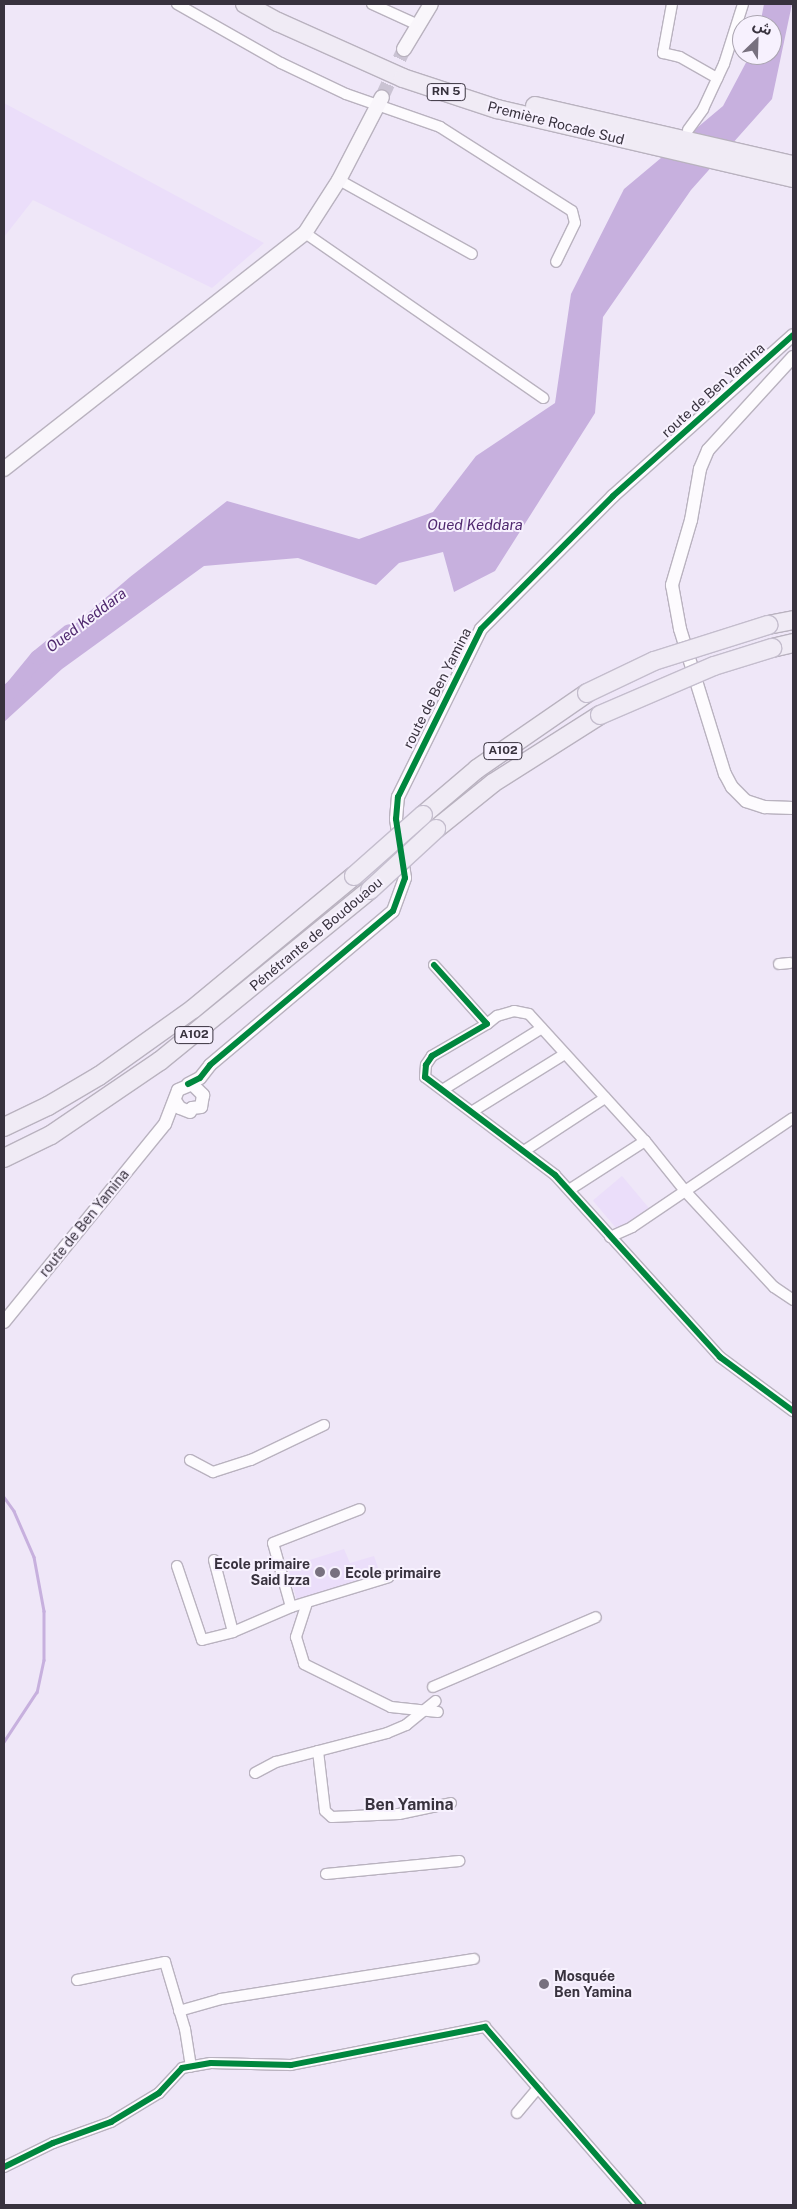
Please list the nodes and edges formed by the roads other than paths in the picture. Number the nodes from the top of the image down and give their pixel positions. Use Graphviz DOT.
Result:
graph roads {
  1 [pos="177,4"];
  2 [pos="246,4"];
  3 [pos="269,4"];
  4 [pos="431,4"];
  5 [pos="672,4"];
  6 [pos="743,4"];
  7 [pos="378,5"];
  8 [pos="418,25"];
  9 [pos="404,49"];
  10 [pos="717,78"];
  11 [pos="380,102"];
  12 [pos="688,130"];
  13 [pos="661,142"];
  14 [pos="755,162"];
  15 [pos="793,165"];
  16 [pos="793,178"];
  17 [pos="339,180"];
  18 [pos="305,233"];
  19 [pos="472,254"];
  20 [pos="556,262"];
  21 [pos="793,335"];
  22 [pos="793,357"];
  23 [pos="543,398"];
  24 [pos="4,469"];
  25 [pos="793,620"];
  26 [pos="793,643"];
  27 [pos="793,808"];
  28 [pos="790,963"];
  29 [pos="779,964"];
  30 [pos="434,966"];
  31 [pos="487,1024"];
  32 [pos="542,1028"];
  33 [pos="565,1054"];
  34 [pos="210,1065"];
  35 [pos="188,1084"];
  36 [pos="444,1089"];
  37 [pos="202,1092"];
  38 [pos="605,1098"];
  39 [pos="176,1102"];
  40 [pos="473,1111"];
  41 [pos="186,1112"];
  42 [pos="793,1118"];
  43 [pos="165,1124"];
  44 [pos="4,1127"];
  45 [pos="645,1141"];
  46 [pos="524,1151"];
  47 [pos="4,1158"];
  48 [pos="569,1190"];
  49 [pos="685,1191"];
  50 [pos="610,1237"];
  51 [pos="793,1300"];
  52 [pos="4,1322"];
  53 [pos="793,1411"];
  54 [pos="324,1425"];
  55 [pos="190,1460"];
  56 [pos="360,1509"];
  57 [pos="214,1560"];
  58 [pos="176,1566"];
  59 [pos="389,1577"];
  60 [pos="307,1603"];
  61 [pos="291,1607"];
  62 [pos="596,1617"];
  63 [pos="233,1632"];
  64 [pos="433,1687"];
  65 [pos="436,1701"];
  66 [pos="422,1711"];
  67 [pos="438,1712"];
  68 [pos="318,1752"];
  69 [pos="255,1772"];
  70 [pos="451,1803"];
  71 [pos="460,1861"];
  72 [pos="326,1874"];
  73 [pos="474,1959"];
  74 [pos="77,1980"];
  75 [pos="179,2011"];
  76 [pos="191,2067"];
  77 [pos="538,2088"];
  78 [pos="517,2113"];
  79 [pos="4,2168"];
  80 [pos="640,2205"];
  1 -- 11 [label="street"];
  2 -- 13 [label="highway, Première Rocade Sud / RN 5"];
  3 -- 13 [label="highway, Première Rocade Sud / RN 5"];
  4 -- 8 [label="main road"];
  5 -- 10 [label="street"];
  6 -- 10 [label="street"];
  7 -- 8 [label="street"];
  8 -- 9 [label="main road"];
  10 -- 12 [label="street"];
  11 -- 17 [label="main road"];
  11 -- 20 [label="street"];
  13 -- 14 [label="highway, Première Rocade Sud / RN 5"];
  14 -- 15 [label="highway, Première Rocade Sud / RN 5"];
  14 -- 16 [label="highway, Première Rocade Sud / RN 5"];
  17 -- 18 [label="main road"];
  17 -- 19 [label="street"];
  18 -- 23 [label="street"];
  18 -- 24 [label="main road"];
  21 -- 34 [label="street, route de Ben Yamina"];
  22 -- 27 [label="street"];
  25 -- 44 [label="highway, Pénétrante de Boudouaou / A102, bridge"];
  26 -- 47 [label="highway, Pénétrante de Boudouaou / A102, bridge"];
  28 -- 29 [label="street"];
  30 -- 31 [label="street"];
  31 -- 32 [label="street"];
  31 -- 36 [label="street"];
  32 -- 33 [label="street"];
  32 -- 36 [label="street"];
  33 -- 38 [label="street"];
  33 -- 40 [label="street"];
  34 -- 35 [label="street, route de Ben Yamina"];
  34 -- 37 [label="street"];
  35 -- 37 [label="street"];
  35 -- 39 [label="street"];
  36 -- 40 [label="street"];
  37 -- 41 [label="street"];
  38 -- 45 [label="street"];
  38 -- 46 [label="street"];
  39 -- 41 [label="street"];
  39 -- 43 [label="street, route de Ben Yamina"];
  40 -- 46 [label="street"];
  41 -- 43 [label="street, route de Ben Yamina"];
  42 -- 49 [label="street"];
  43 -- 52 [label="street, route de Ben Yamina"];
  45 -- 48 [label="street"];
  45 -- 49 [label="street"];
  46 -- 48 [label="street"];
  48 -- 50 [label="street"];
  49 -- 50 [label="street"];
  49 -- 51 [label="street"];
  50 -- 53 [label="street"];
  54 -- 55 [label="street"];
  56 -- 61 [label="street"];
  57 -- 63 [label="street"];
  58 -- 63 [label="street"];
  59 -- 60 [label="street"];
  60 -- 61 [label="street"];
  60 -- 66 [label="street"];
  61 -- 63 [label="street"];
  62 -- 64 [label="street"];
  65 -- 66 [label="street"];
  66 -- 67 [label="street"];
  66 -- 68 [label="street"];
  68 -- 69 [label="street"];
  68 -- 70 [label="street"];
  71 -- 72 [label="street"];
  73 -- 75 [label="street"];
  74 -- 75 [label="street"];
  75 -- 76 [label="street"];
  76 -- 77 [label="street"];
  76 -- 79 [label="street"];
  77 -- 78 [label="street"];
  77 -- 80 [label="street"];
}
